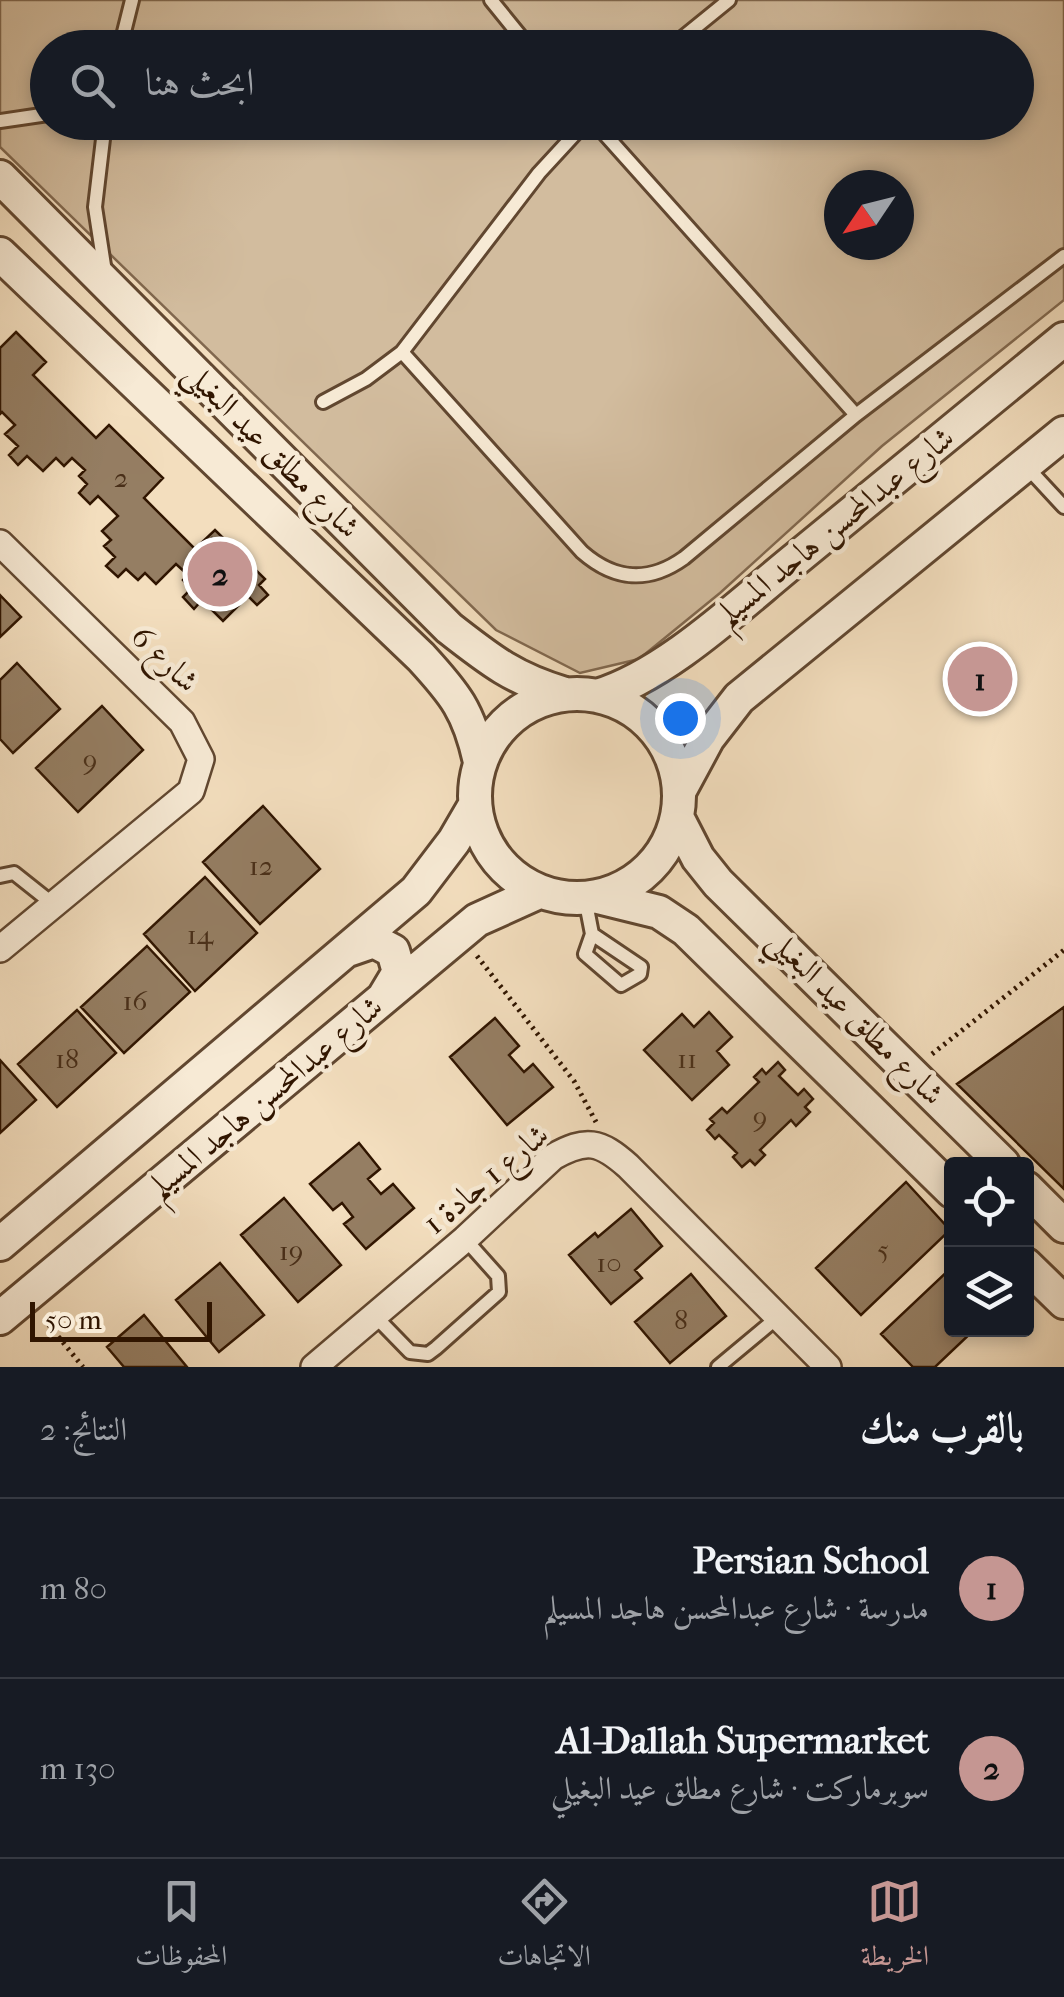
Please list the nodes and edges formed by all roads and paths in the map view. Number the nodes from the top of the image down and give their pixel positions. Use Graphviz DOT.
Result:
graph roads {
  1 [pos="132,0"];
  2 [pos="491,0"];
  3 [pos="729,0"];
  4 [pos="124,30"];
  5 [pos="515,30"];
  6 [pos="692,30"];
  7 [pos="30,117"];
  8 [pos="0,121"];
  9 [pos="103,140"];
  10 [pos="570,140"];
  11 [pos="610,140"];
  12 [pos="0,177"];
  13 [pos="0,254"];
  14 [pos="1064,256"];
  15 [pos="107,284"];
  16 [pos="1064,339"];
  17 [pos="402,352"];
  18 [pos="323,402"];
  19 [pos="856,415"];
  20 [pos="1064,433"];
  21 [pos="1025,464"];
  22 [pos="1064,507"];
  23 [pos="0,542"];
  24 [pos="581,695"];
  25 [pos="480,762"];
  26 [pos="679,804"];
  27 [pos="475,805"];
  28 [pos="0,876"];
  29 [pos="540,892"];
  30 [pos="591,898"];
  31 [pos="53,904"];
  32 [pos="460,934"];
  33 [pos="592,934"];
  34 [pos="0,950"];
  35 [pos="1064,950"];
  36 [pos="345,952"];
  37 [pos="378,1004"];
  38 [pos="910,1071"];
  39 [pos="611,1151"];
  40 [pos="996,1157"];
  41 [pos="944,1182"];
  42 [pos="1034,1196"];
  43 [pos="1064,1226"];
  44 [pos="465,1239"];
  45 [pos="0,1244"];
  46 [pos="1034,1273"];
  47 [pos="26,1296"];
  48 [pos="1064,1302"];
  49 [pos="374,1315"];
  50 [pos="778,1317"];
  51 [pos="0,1318"];
  52 [pos="83,1367"];
  53 [pos="314,1367"];
  54 [pos="718,1367"];
  55 [pos="828,1367"];
  1 -- 4 [label="lane"];
  2 -- 5 [label="lane"];
  3 -- 6 [label="lane"];
  7 -- 8 [label="lane"];
  9 -- 15 [label="lane"];
  10 -- 17 [label="lane"];
  11 -- 19 [label="lane"];
  12 -- 15 [label="street, شارع مطلق عيد البغيلي"];
  13 -- 25 [label="street, شارع مطلق عيد البغيلي"];
  14 -- 19 [label="lane"];
  15 -- 24 [label="street, شارع مطلق عيد البغيلي"];
  16 -- 24 [label="street, شارع عبدالمحسن هاجد المسيلم"];
  17 -- 18 [label="lane"];
  17 -- 19 [label="lane"];
  20 -- 21 [label="street"];
  21 -- 22 [label="lane"];
  21 -- 26 [label="street"];
  23 -- 31 [label="street, شارع 6"];
  24 -- 25 [label="street"];
  24 -- 26 [label="street"];
  25 -- 27 [label="street"];
  26 -- 30 [label="street"];
  26 -- 38 [label="street, شارع مطلق عيد البغيلي"];
  27 -- 29 [label="street"];
  27 -- 36 [label="street, شارع عبدالمحسن هاجد المسيلم"];
  28 -- 31 [label="lane"];
  29 -- 30 [label="street"];
  29 -- 32 [label="street, شارع عبدالمحسن هاجد المسيلم"];
  30 -- 33 [label="lane"];
  30 -- 41 [label="street, شارع مطلق عيد البغيلي"];
  31 -- 34 [label="street, شارع 6"];
  32 -- 37 [label="street, شارع عبدالمحسن هاجد المسيلم"];
  32 -- 39 [label="path"];
  33 -- 33 [label="lane"];
  35 -- 38 [label="path"];
  36 -- 37 [label="street"];
  36 -- 45 [label="street, شارع عبدالمحسن هاجد المسيلم"];
  37 -- 47 [label="street, شارع عبدالمحسن هاجد المسيلم"];
  38 -- 40 [label="street, شارع مطلق عيد البغيلي"];
  39 -- 44 [label="street, شارع 1 جادة 1"];
  39 -- 50 [label="street"];
  42 -- 43 [label="street"];
  44 -- 49 [label="street, شارع 1 جادة 1"];
  44 -- 49 [label="lane"];
  46 -- 48 [label="street"];
  47 -- 51 [label="street, شارع عبدالمحسن هاجد المسيلم"];
  47 -- 52 [label="path"];
  49 -- 53 [label="street, شارع 1 جادة 1"];
  50 -- 54 [label="lane"];
  50 -- 55 [label="street"];
}
